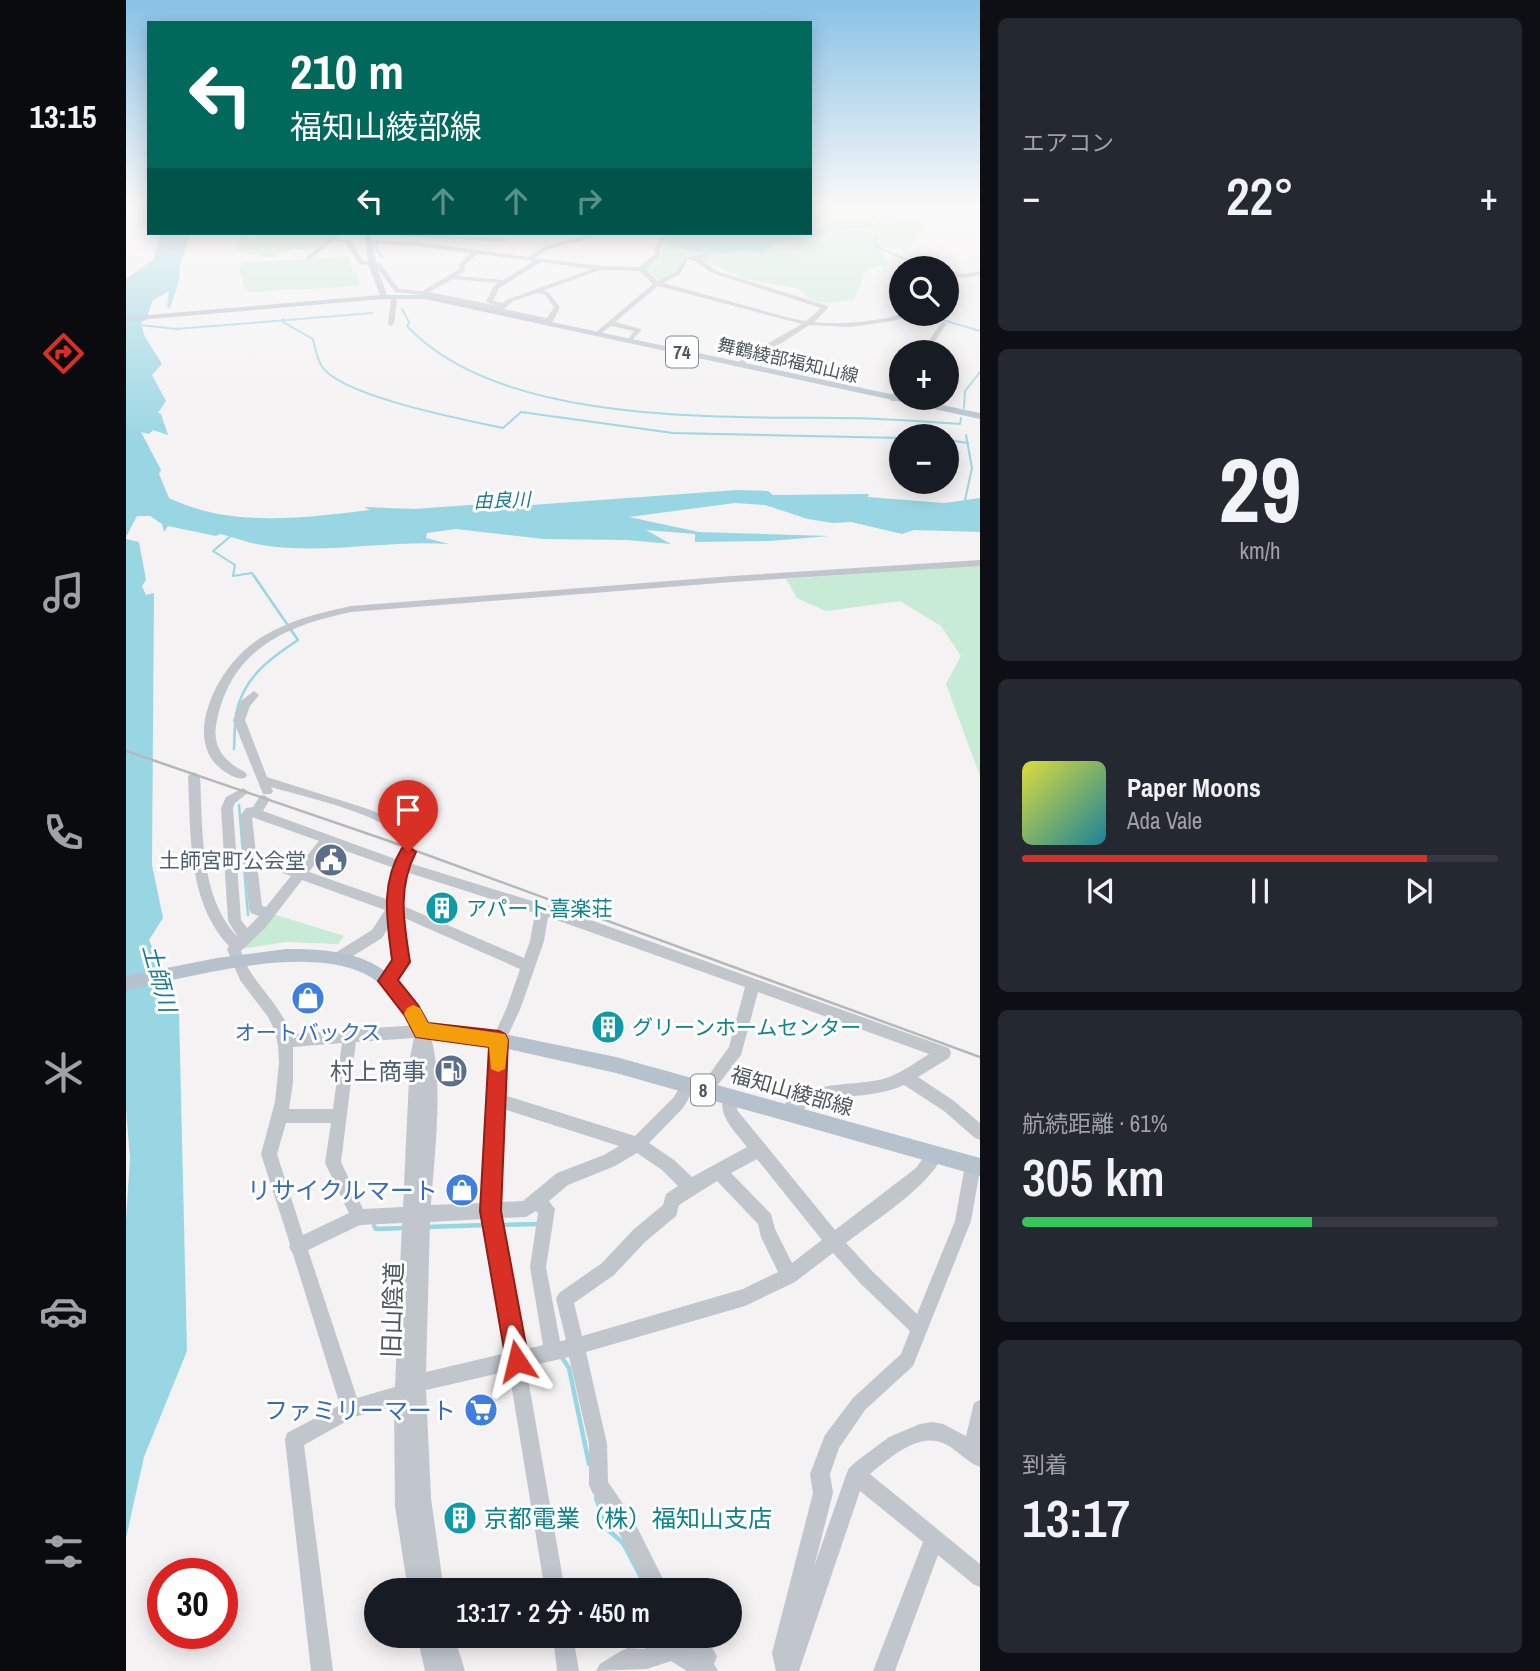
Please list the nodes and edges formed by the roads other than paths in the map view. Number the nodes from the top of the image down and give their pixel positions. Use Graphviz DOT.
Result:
graph roads {
  1 [pos="377,285"];
  2 [pos="390,285"];
  3 [pos="438,285"];
  4 [pos="500,285"];
  5 [pos="555,285"];
  6 [pos="657,285"];
  7 [pos="756,285"];
  8 [pos="539,291"];
  9 [pos="423,293"];
  10 [pos="395,295"];
  11 [pos="504,296"];
  12 [pos="380,298"];
  13 [pos="513,300"];
  14 [pos="500,308"];
  15 [pos="518,315"];
  16 [pos="126,319"];
  17 [pos="889,320"];
  18 [pos="549,322"];
  19 [pos="610,323"];
  20 [pos="391,324"];
  21 [pos="806,324"];
  22 [pos="598,333"];
  23 [pos="630,340"];
  24 [pos="740,365"];
  25 [pos="889,398"];
  26 [pos="950,410"];
  27 [pos="980,416"];
  28 [pos="980,563"];
  29 [pos="254,695"];
  30 [pos="242,775"];
  31 [pos="194,776"];
  32 [pos="265,790"];
  33 [pos="243,792"];
  34 [pos="256,812"];
  35 [pos="327,839"];
  36 [pos="406,852"];
  37 [pos="249,856"];
  38 [pos="298,874"];
  39 [pos="394,907"];
  40 [pos="262,911"];
  41 [pos="542,912"];
  42 [pos="245,936"];
  43 [pos="340,957"];
  44 [pos="233,964"];
  45 [pos="528,966"];
  46 [pos="387,981"];
  47 [pos="126,983"];
  48 [pos="753,983"];
  49 [pos="422,1031"];
  50 [pos="350,1034"];
  51 [pos="499,1040"];
  52 [pos="285,1041"];
  53 [pos="906,1078"];
  54 [pos="697,1088"];
  55 [pos="730,1097"];
  56 [pos="497,1100"];
  57 [pos="787,1113"];
  58 [pos="282,1116"];
  59 [pos="338,1116"];
  60 [pos="980,1133"];
  61 [pos="637,1144"];
  62 [pos="759,1149"];
  63 [pos="935,1154"];
  64 [pos="977,1166"];
  65 [pos="719,1171"];
  66 [pos="690,1187"];
  67 [pos="536,1201"];
  68 [pos="491,1211"];
  69 [pos="415,1216"];
  70 [pos="359,1217"];
  71 [pos="833,1242"];
  72 [pos="297,1247"];
  73 [pos="789,1276"];
  74 [pos="918,1327"];
  75 [pos="574,1347"];
  76 [pos="553,1352"];
  77 [pos="517,1361"];
  78 [pos="409,1389"];
  79 [pos="351,1409"];
  80 [pos="980,1409"];
  81 [pos="976,1455"];
  82 [pos="856,1475"];
  83 [pos="933,1541"];
  84 [pos="980,1576"];
  85 [pos="416,1578"];
  86 [pos="432,1578"];
  87 [pos="553,1578"];
  88 [pos="652,1578"];
  89 [pos="430,1648"];
  90 [pos="447,1648"];
  91 [pos="565,1648"];
  92 [pos="701,1648"];
  93 [pos="641,1665"];
  94 [pos="705,1669"];
  95 [pos="322,1671"];
  96 [pos="436,1671"];
  97 [pos="454,1671"];
  98 [pos="568,1671"];
  99 [pos="607,1671"];
  100 [pos="787,1671"];
  101 [pos="884,1671"];
  1 -- 12 [label="main road"];
  2 -- 10 [label="street"];
  3 -- 9 [label="street"];
  4 -- 14 [label="street"];
  5 -- 8 [label="street"];
  6 -- 19 [label="street"];
  6 -- 21 [label="street"];
  7 -- 21 [label="street"];
  8 -- 13 [label="street"];
  8 -- 18 [label="street"];
  9 -- 10 [label="street"];
  9 -- 14 [label="street"];
  10 -- 20 [label="street"];
  11 -- 13 [label="street"];
  12 -- 15 [label="main road, 舞鶴綾部福知山線 / 74"];
  12 -- 16 [label="main road, 舞鶴綾部福知山線"];
  13 -- 14 [label="street"];
  14 -- 15 [label="street"];
  15 -- 18 [label="main road, 舞鶴綾部福知山線 / 74"];
  17 -- 21 [label="street"];
  18 -- 22 [label="main road, 舞鶴綾部福知山線 / 74"];
  19 -- 22 [label="street"];
  19 -- 23 [label="street"];
  21 -- 24 [label="street"];
  22 -- 23 [label="main road, 舞鶴綾部福知山線 / 74"];
  23 -- 24 [label="main road, 舞鶴綾部福知山線 / 74"];
  24 -- 25 [label="main road, 舞鶴綾部福知山線 / 74"];
  26 -- 27 [label="main road, 舞鶴綾部福知山線 / 74"];
  28 -- 30 [label="street"];
  29 -- 32 [label="street"];
  31 -- 42 [label="street"];
  32 -- 34 [label="street"];
  32 -- 36 [label="street"];
  33 -- 42 [label="street"];
  34 -- 35 [label="street"];
  34 -- 37 [label="street"];
  35 -- 36 [label="street"];
  35 -- 38 [label="street"];
  36 -- 39 [label="street"];
  36 -- 41 [label="street"];
  37 -- 38 [label="street"];
  37 -- 40 [label="street"];
  38 -- 39 [label="street"];
  38 -- 40 [label="street"];
  39 -- 43 [label="street"];
  39 -- 45 [label="street"];
  39 -- 46 [label="street"];
  40 -- 42 [label="street"];
  41 -- 45 [label="street"];
  41 -- 48 [label="street"];
  42 -- 44 [label="street"];
  43 -- 44 [label="main road"];
  43 -- 46 [label="main road"];
  44 -- 47 [label="main road"];
  44 -- 52 [label="street"];
  45 -- 51 [label="street"];
  46 -- 49 [label="main road"];
  48 -- 53 [label="street"];
  48 -- 54 [label="street"];
  49 -- 50 [label="street"];
  49 -- 51 [label="main road, 福知山綾部線 / 8"];
  49 -- 69 [label="street, 旧山陰道"];
  50 -- 52 [label="street"];
  50 -- 59 [label="street"];
  51 -- 54 [label="main road, 福知山綾部線 / 8"];
  51 -- 56 [label="street"];
  52 -- 58 [label="street"];
  53 -- 57 [label="street"];
  53 -- 60 [label="street"];
  54 -- 55 [label="main road, 福知山綾部線 / 8"];
  54 -- 61 [label="street"];
  55 -- 57 [label="main road, 福知山綾部線 / 8"];
  55 -- 62 [label="street"];
  56 -- 61 [label="street"];
  56 -- 68 [label="street"];
  57 -- 63 [label="main road, 福知山綾部線 / 8"];
  58 -- 59 [label="street"];
  58 -- 72 [label="street"];
  59 -- 70 [label="street"];
  61 -- 66 [label="street"];
  61 -- 67 [label="street"];
  62 -- 65 [label="street"];
  62 -- 71 [label="street"];
  63 -- 64 [label="main road, 福知山綾部線 / 8"];
  63 -- 71 [label="street"];
  64 -- 74 [label="street"];
  65 -- 66 [label="street"];
  65 -- 73 [label="street"];
  66 -- 75 [label="street"];
  67 -- 68 [label="street"];
  67 -- 76 [label="street"];
  68 -- 69 [label="street"];
  68 -- 77 [label="street"];
  69 -- 70 [label="street"];
  69 -- 78 [label="street, 旧山陰道"];
  70 -- 72 [label="street"];
  71 -- 73 [label="street"];
  71 -- 74 [label="street"];
  72 -- 79 [label="street"];
  73 -- 75 [label="street"];
  74 -- 100 [label="street"];
  75 -- 76 [label="street"];
  75 -- 88 [label="street"];
  76 -- 77 [label="street"];
  77 -- 78 [label="street"];
  77 -- 87 [label="street"];
  78 -- 79 [label="street"];
  78 -- 85 [label="street"];
  78 -- 86 [label="street, 旧山陰道"];
  79 -- 95 [label="street"];
  80 -- 81 [label="street"];
  81 -- 82 [label="street"];
  82 -- 83 [label="street"];
  82 -- 100 [label="street"];
  83 -- 84 [label="street"];
  83 -- 101 [label="street"];
  89 -- 96 [label="street"];
  90 -- 97 [label="street"];
  91 -- 98 [label="street"];
  92 -- 94 [label="street"];
  93 -- 94 [label="street"];
  93 -- 99 [label="street"];
}
